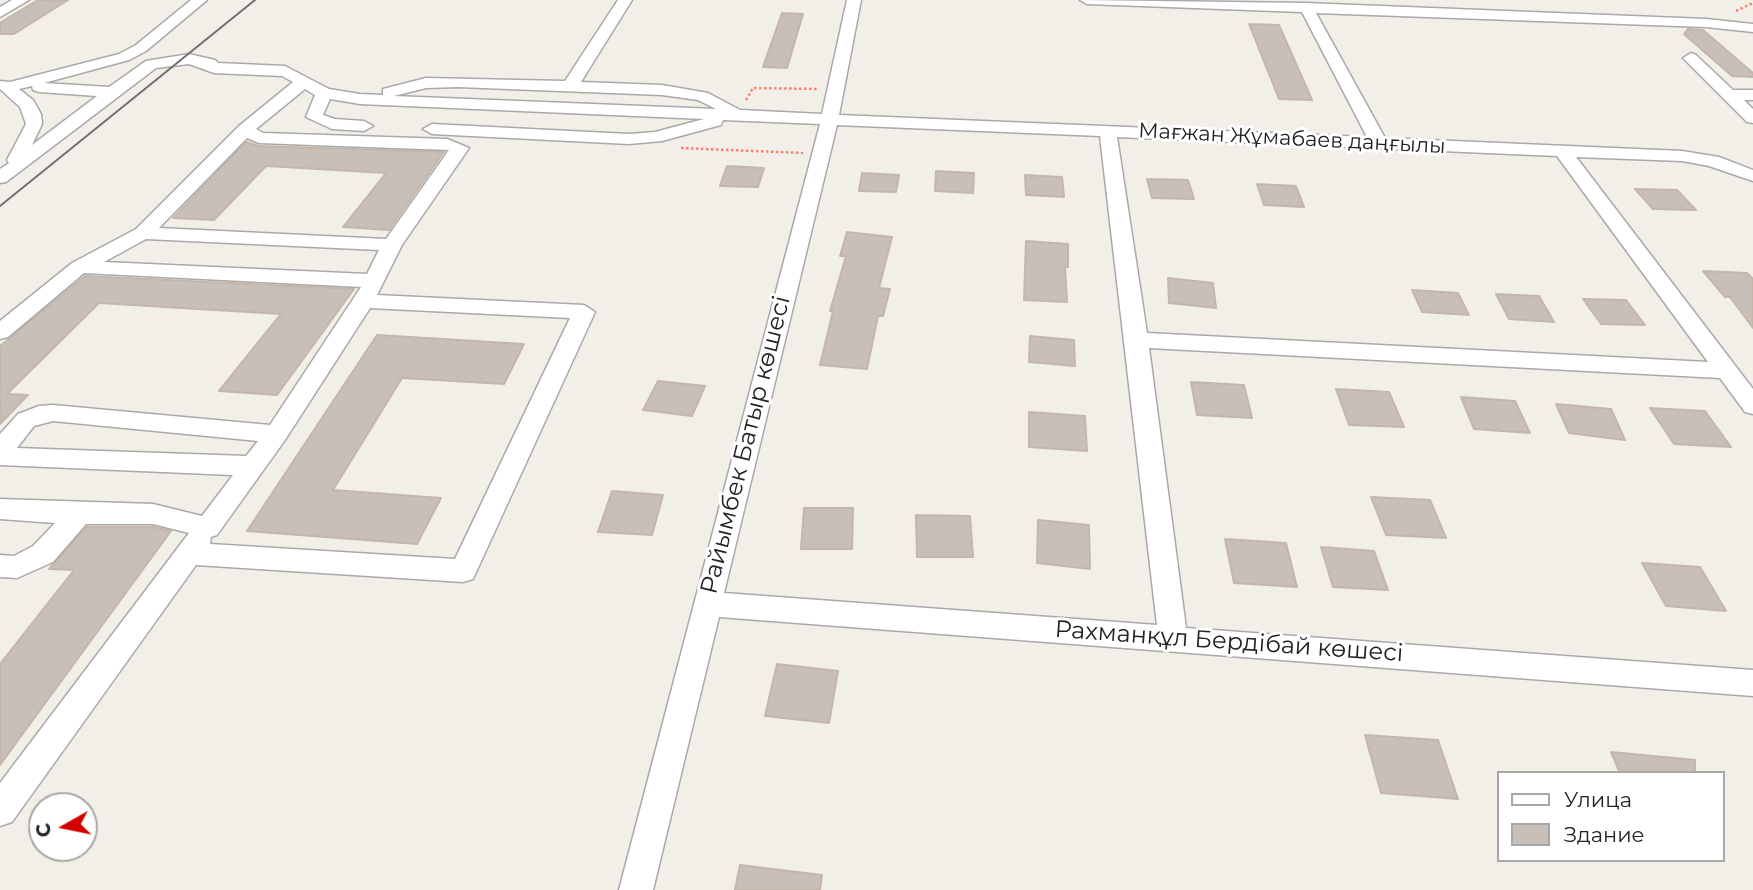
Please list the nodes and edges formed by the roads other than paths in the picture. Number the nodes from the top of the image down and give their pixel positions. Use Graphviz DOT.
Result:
graph roads {
  1 [pos="200,0"];
  2 [pos="625,0"];
  3 [pos="854,0"];
  4 [pos="1087,0"];
  5 [pos="19,2"];
  6 [pos="1195,2"];
  7 [pos="0,3"];
  8 [pos="1306,7"];
  9 [pos="0,13"];
  10 [pos="1753,28"];
  11 [pos="1690,58"];
  12 [pos="303,82"];
  13 [pos="6,85"];
  14 [pos="569,88"];
  15 [pos="110,92"];
  16 [pos="324,93"];
  17 [pos="1729,94"];
  18 [pos="1753,95"];
  19 [pos="360,99"];
  20 [pos="739,115"];
  21 [pos="1753,118"];
  22 [pos="829,121"];
  23 [pos="245,130"];
  24 [pos="1108,131"];
  25 [pos="374,134"];
  26 [pos="1378,143"];
  27 [pos="1563,152"];
  28 [pos="5,174"];
  29 [pos="1753,177"];
  30 [pos="143,233"];
  31 [pos="391,245"];
  32 [pos="79,267"];
  33 [pos="369,291"];
  34 [pos="0,332"];
  35 [pos="1138,340"];
  36 [pos="1727,371"];
  37 [pos="1753,406"];
  38 [pos="276,434"];
  39 [pos="0,454"];
  40 [pos="252,466"];
  41 [pos="0,509"];
  42 [pos="79,514"];
  43 [pos="208,528"];
  44 [pos="190,554"];
  45 [pos="0,566"];
  46 [pos="706,604"];
  47 [pos="1173,638"];
  48 [pos="1753,683"];
  49 [pos="0,810"];
  50 [pos="636,890"];
  1 -- 13 [label="street"];
  2 -- 14 [label="street"];
  3 -- 22 [label="street, Райымбек Батыр көшесі"];
  4 -- 6 [label="street"];
  5 -- 7 [label="street"];
  5 -- 9 [label="street"];
  6 -- 8 [label="street"];
  8 -- 10 [label="street"];
  8 -- 26 [label="street"];
  11 -- 17 [label="street"];
  12 -- 15 [label="street, Мағжан Жұмабаев даңғылы"];
  12 -- 16 [label="street, Мағжан Жұмабаев даңғылы"];
  12 -- 23 [label="street"];
  13 -- 15 [label="street"];
  13 -- 28 [label="street"];
  14 -- 19 [label="street"];
  14 -- 20 [label="street"];
  15 -- 28 [label="street, Мағжан Жұмабаев даңғылы"];
  16 -- 19 [label="street, Мағжан Жұмабаев даңғылы"];
  16 -- 25 [label="street"];
  17 -- 18 [label="street"];
  17 -- 21 [label="street"];
  19 -- 20 [label="street, Мағжан Жұмабаев даңғылы"];
  20 -- 22 [label="street, Мағжан Жұмабаев даңғылы"];
  20 -- 25 [label="street"];
  22 -- 24 [label="street, Мағжан Жұмабаев даңғылы"];
  22 -- 46 [label="street, Райымбек Батыр көшесі"];
  23 -- 25 [label="street"];
  23 -- 30 [label="street"];
  24 -- 26 [label="street, Мағжан Жұмабаев даңғылы"];
  24 -- 35 [label="street"];
  25 -- 31 [label="street"];
  26 -- 27 [label="street, Мағжан Жұмабаев даңғылы"];
  27 -- 29 [label="street, Мағжан Жұмабаев даңғылы"];
  27 -- 36 [label="street"];
  30 -- 31 [label="street"];
  30 -- 32 [label="street"];
  31 -- 33 [label="street"];
  32 -- 33 [label="street"];
  32 -- 34 [label="street"];
  33 -- 38 [label="street"];
  33 -- 44 [label="street"];
  35 -- 36 [label="street"];
  35 -- 47 [label="street"];
  36 -- 37 [label="street"];
  38 -- 39 [label="street"];
  38 -- 40 [label="street"];
  39 -- 40 [label="street"];
  40 -- 43 [label="street"];
  41 -- 42 [label="street"];
  42 -- 43 [label="street"];
  42 -- 45 [label="street"];
  43 -- 44 [label="street"];
  44 -- 49 [label="street"];
  46 -- 47 [label="street, Рахманқұл Бердібай көшесі"];
  46 -- 50 [label="street, Райымбек Батыр көшесі"];
  47 -- 48 [label="street, Рахманқұл Бердібай көшесі"];
}
